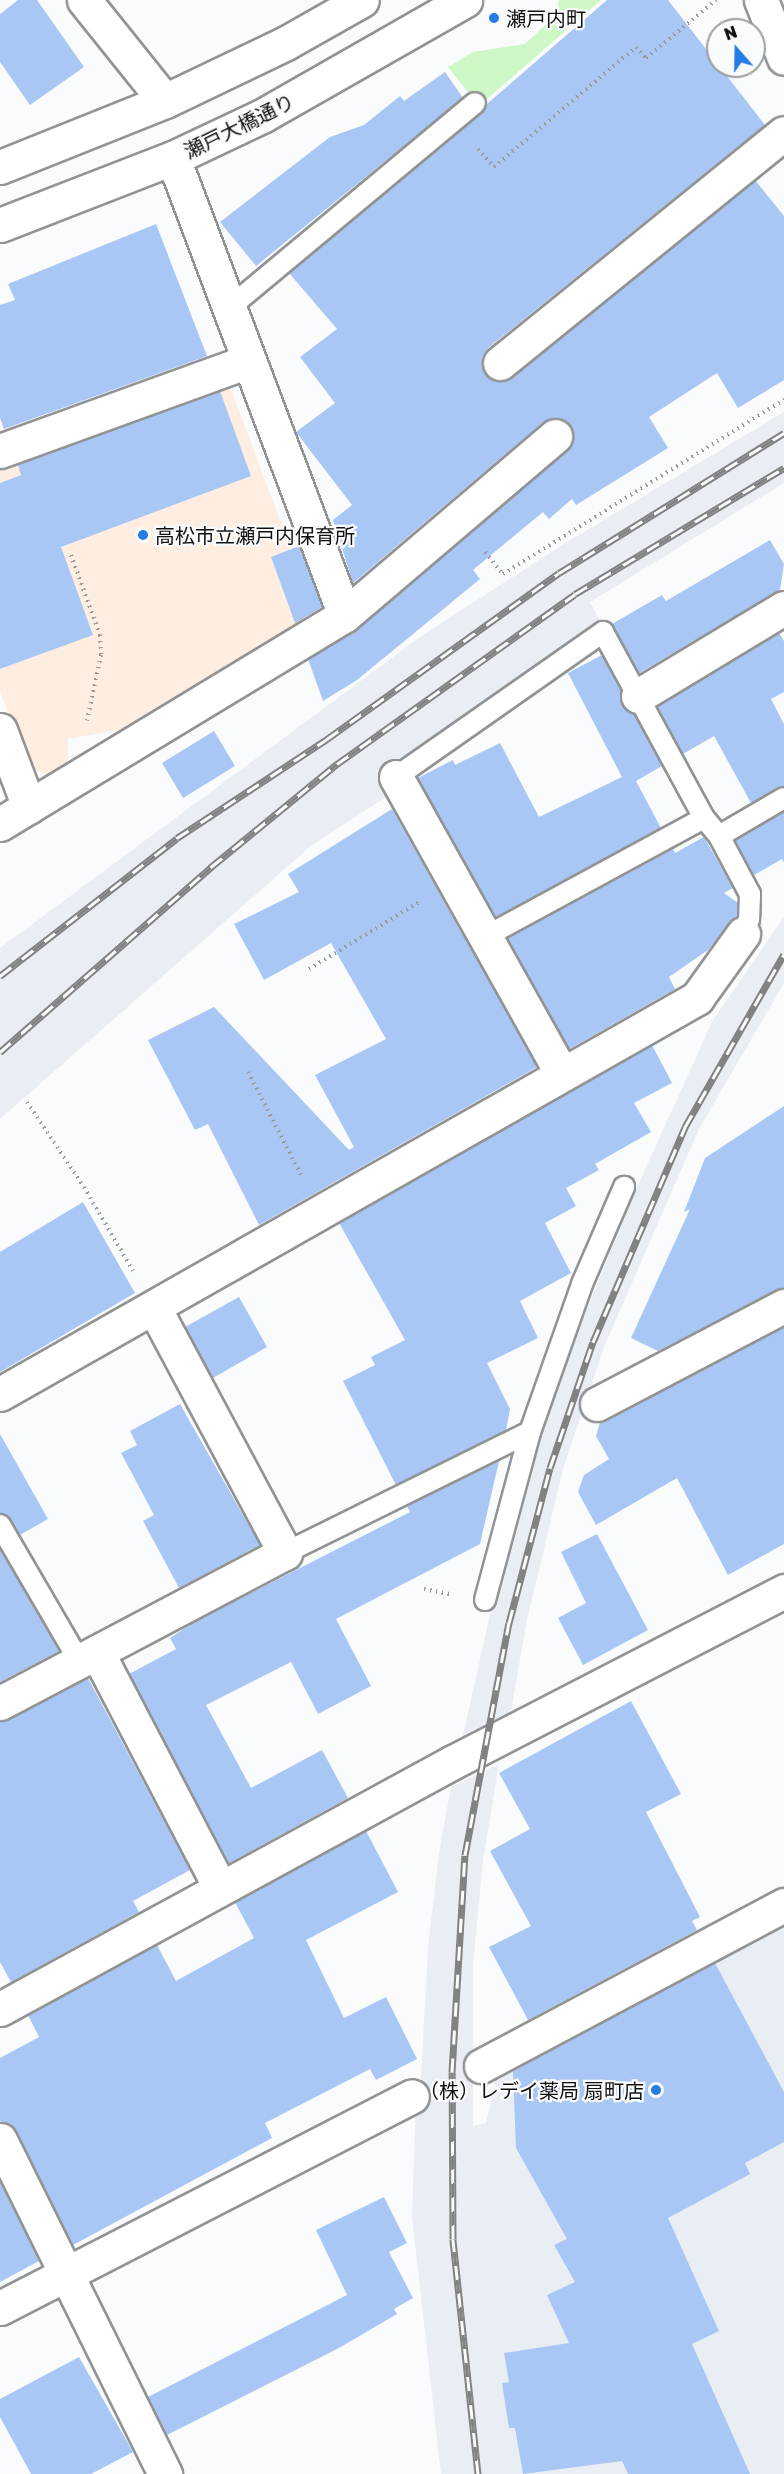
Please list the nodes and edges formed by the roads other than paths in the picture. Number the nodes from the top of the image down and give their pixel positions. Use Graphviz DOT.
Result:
graph roads {
  1 [pos="84,0"];
  2 [pos="362,0"];
  3 [pos="465,0"];
  4 [pos="761,0"];
  5 [pos="784,58"];
  6 [pos="165,101"];
  7 [pos="475,104"];
  8 [pos="784,134"];
  9 [pos="173,158"];
  10 [pos="0,166"];
  11 [pos="0,225"];
  12 [pos="229,308"];
  13 [pos="248,361"];
  14 [pos="500,363"];
  15 [pos="555,436"];
  16 [pos="0,452"];
  17 [pos="784,608"];
  18 [pos="345,615"];
  19 [pos="638,696"];
  20 [pos="0,730"];
  21 [pos="396,777"];
  22 [pos="784,798"];
  23 [pos="29,807"];
  24 [pos="704,818"];
  25 [pos="0,824"];
  26 [pos="719,836"];
  27 [pos="743,934"];
  28 [pos="485,937"];
  29 [pos="562,1074"];
  30 [pos="624,1187"];
  31 [pos="784,1306"];
  32 [pos="154,1308"];
  33 [pos="0,1394"];
  34 [pos="597,1404"];
  35 [pos="530,1432"];
  36 [pos="0,1525"];
  37 [pos="285,1553"];
  38 [pos="784,1591"];
  39 [pos="485,1600"];
  40 [pos="88,1657"];
  41 [pos="0,1703"];
  42 [pos="220,1887"];
  43 [pos="784,1905"];
  44 [pos="0,2008"];
  45 [pos="481,2066"];
  46 [pos="412,2096"];
  47 [pos="0,2140"];
  48 [pos="64,2274"];
  49 [pos="0,2308"];
  50 [pos="165,2474"];
  1 -- 6 [label="street"];
  2 -- 6 [label="street"];
  3 -- 9 [label="street, 瀬戸大橋通り"];
  4 -- 5 [label="street"];
  6 -- 10 [label="street"];
  7 -- 12 [label="lane"];
  8 -- 14 [label="street"];
  9 -- 11 [label="street, 瀬戸大橋通り"];
  9 -- 12 [label="street"];
  12 -- 13 [label="street"];
  13 -- 16 [label="street"];
  13 -- 18 [label="street"];
  15 -- 18 [label="street"];
  17 -- 19 [label="street"];
  18 -- 23 [label="street"];
  19 -- 21 [label="lane"];
  19 -- 24 [label="lane"];
  20 -- 23 [label="street"];
  21 -- 28 [label="street"];
  22 -- 26 [label="lane"];
  23 -- 25 [label="street"];
  24 -- 26 [label="lane"];
  24 -- 28 [label="lane"];
  26 -- 27 [label="lane"];
  27 -- 29 [label="street"];
  28 -- 29 [label="street"];
  29 -- 32 [label="street"];
  30 -- 35 [label="lane"];
  31 -- 34 [label="street"];
  32 -- 33 [label="street"];
  32 -- 37 [label="street"];
  35 -- 37 [label="lane"];
  35 -- 39 [label="lane"];
  36 -- 40 [label="lane"];
  37 -- 40 [label="street"];
  38 -- 42 [label="street"];
  40 -- 41 [label="street"];
  40 -- 42 [label="street"];
  42 -- 44 [label="street"];
  43 -- 45 [label="street"];
  46 -- 48 [label="street"];
  47 -- 48 [label="street"];
  48 -- 49 [label="street"];
  48 -- 50 [label="street"];
}
